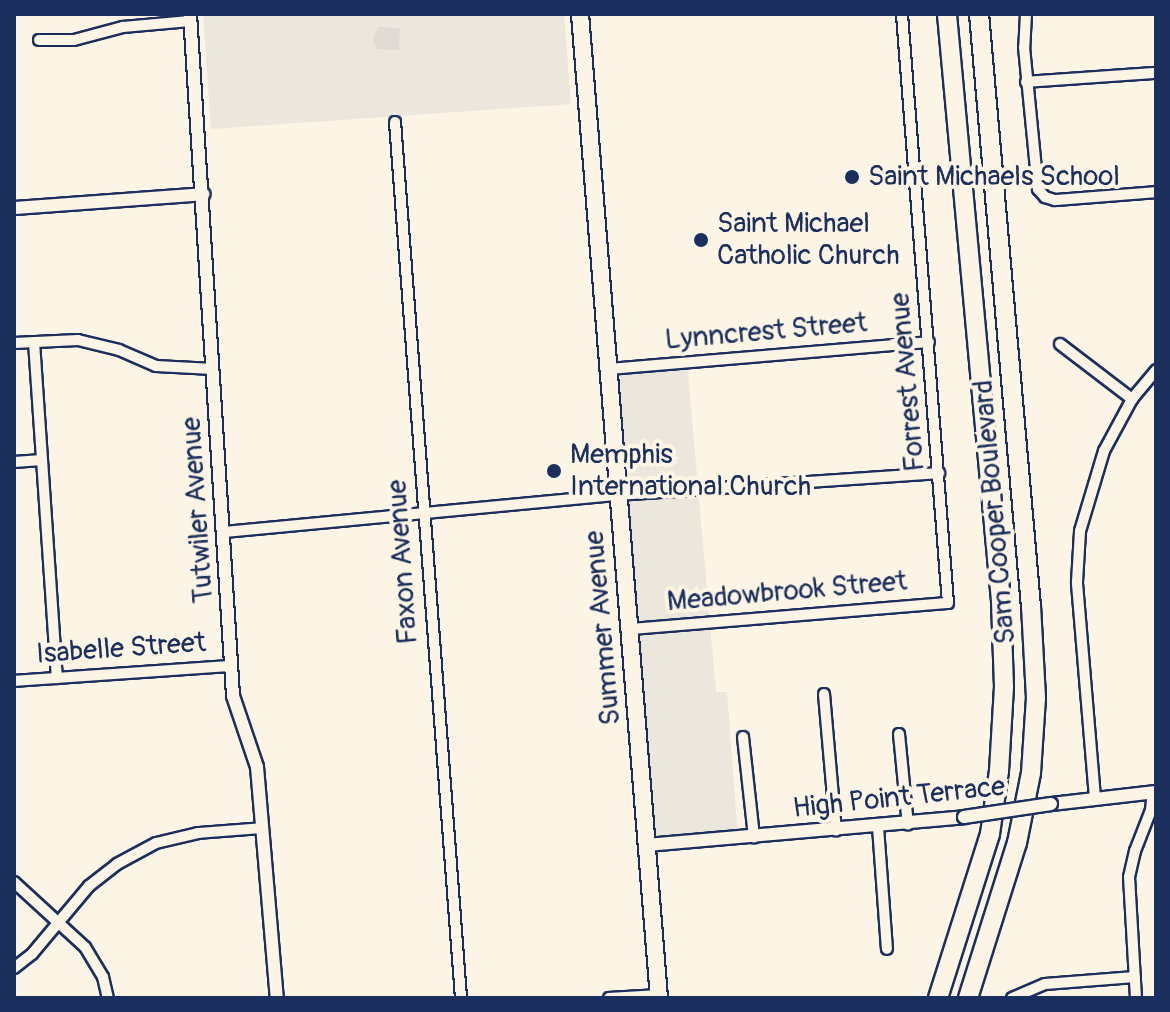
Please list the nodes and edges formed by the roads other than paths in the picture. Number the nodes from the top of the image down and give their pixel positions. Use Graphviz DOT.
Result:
graph roads {
  1 [pos="580,14"];
  2 [pos="902,14"];
  3 [pos="936,14"];
  4 [pos="947,14"];
  5 [pos="979,14"];
  6 [pos="986,14"];
  7 [pos="1026,14"];
  8 [pos="190,18"];
  9 [pos="39,40"];
  10 [pos="982,46"];
  11 [pos="1156,73"];
  12 [pos="1026,82"];
  13 [pos="395,122"];
  14 [pos="1156,192"];
  15 [pos="203,194"];
  16 [pos="14,208"];
  17 [pos="972,291"];
  18 [pos="34,342"];
  19 [pos="929,342"];
  20 [pos="14,343"];
  21 [pos="1060,344"];
  22 [pos="213,369"];
  23 [pos="608,369"];
  24 [pos="1156,370"];
  25 [pos="1132,399"];
  26 [pos="42,460"];
  27 [pos="14,462"];
  28 [pos="939,473"];
  29 [pos="618,495"];
  30 [pos="423,513"];
  31 [pos="224,532"];
  32 [pos="948,603"];
  33 [pos="630,629"];
  34 [pos="231,666"];
  35 [pos="57,678"];
  36 [pos="14,681"];
  37 [pos="824,694"];
  38 [pos="899,734"];
  39 [pos="743,737"];
  40 [pos="1154,792"];
  41 [pos="1095,798"];
  42 [pos="908,825"];
  43 [pos="878,827"];
  44 [pos="263,828"];
  45 [pos="836,830"];
  46 [pos="754,837"];
  47 [pos="647,845"];
  48 [pos="14,882"];
  49 [pos="60,922"];
  50 [pos="887,949"];
  51 [pos="14,968"];
  52 [pos="1135,977"];
  53 [pos="659,996"];
  54 [pos="108,998"];
  55 [pos="277,998"];
  56 [pos="461,998"];
  57 [pos="609,998"];
  58 [pos="938,998"];
  59 [pos="968,998"];
  60 [pos="1012,998"];
  61 [pos="1136,998"];
  1 -- 23 [label="main road, Summer Avenue"];
  2 -- 19 [label="street, Forrest Avenue"];
  3 -- 17 [label="highway"];
  4 -- 17 [label="highway, Sam Cooper Boulevard"];
  5 -- 10 [label="highway, Sam Cooper Boulevard"];
  6 -- 10 [label="highway"];
  7 -- 12 [label="street"];
  8 -- 9 [label="street"];
  8 -- 15 [label="street, Tutwiler Avenue"];
  10 -- 59 [label="highway, Sam Cooper Boulevard"];
  11 -- 12 [label="street"];
  12 -- 14 [label="street"];
  13 -- 30 [label="street, Faxon Avenue"];
  15 -- 16 [label="street"];
  15 -- 22 [label="street, Tutwiler Avenue"];
  17 -- 58 [label="highway, Sam Cooper Boulevard"];
  18 -- 20 [label="street"];
  18 -- 22 [label="street"];
  18 -- 26 [label="street"];
  19 -- 23 [label="street, Lynncrest Street"];
  19 -- 28 [label="street, Forrest Avenue"];
  21 -- 25 [label="street"];
  22 -- 31 [label="street, Tutwiler Avenue"];
  23 -- 29 [label="main road, Summer Avenue"];
  24 -- 25 [label="street"];
  25 -- 41 [label="street"];
  26 -- 27 [label="street"];
  26 -- 35 [label="street"];
  28 -- 29 [label="street"];
  28 -- 32 [label="street, Forrest Avenue"];
  29 -- 30 [label="street"];
  29 -- 33 [label="main road, Summer Avenue"];
  30 -- 31 [label="street"];
  30 -- 56 [label="street, Faxon Avenue"];
  31 -- 34 [label="street, Tutwiler Avenue"];
  32 -- 33 [label="street, Meadowbrook Street"];
  33 -- 47 [label="main road, Summer Avenue"];
  34 -- 35 [label="street, Isabelle Street"];
  34 -- 44 [label="street, Tutwiler Avenue"];
  35 -- 36 [label="street, Isabelle Street"];
  37 -- 45 [label="street"];
  38 -- 42 [label="street"];
  39 -- 46 [label="street"];
  40 -- 41 [label="street, High Point Terrace"];
  40 -- 52 [label="street"];
  41 -- 42 [label="street, High Point Terrace, bridge"];
  42 -- 43 [label="street, High Point Terrace"];
  43 -- 45 [label="street, High Point Terrace"];
  43 -- 50 [label="street"];
  44 -- 49 [label="street"];
  44 -- 55 [label="street, Tutwiler Avenue"];
  45 -- 46 [label="street, High Point Terrace"];
  46 -- 47 [label="street, High Point Terrace"];
  47 -- 53 [label="main road, Summer Avenue"];
  48 -- 49 [label="street"];
  49 -- 51 [label="street"];
  49 -- 54 [label="street"];
  52 -- 60 [label="street"];
  52 -- 61 [label="street"];
  53 -- 57 [label="street"];
}
